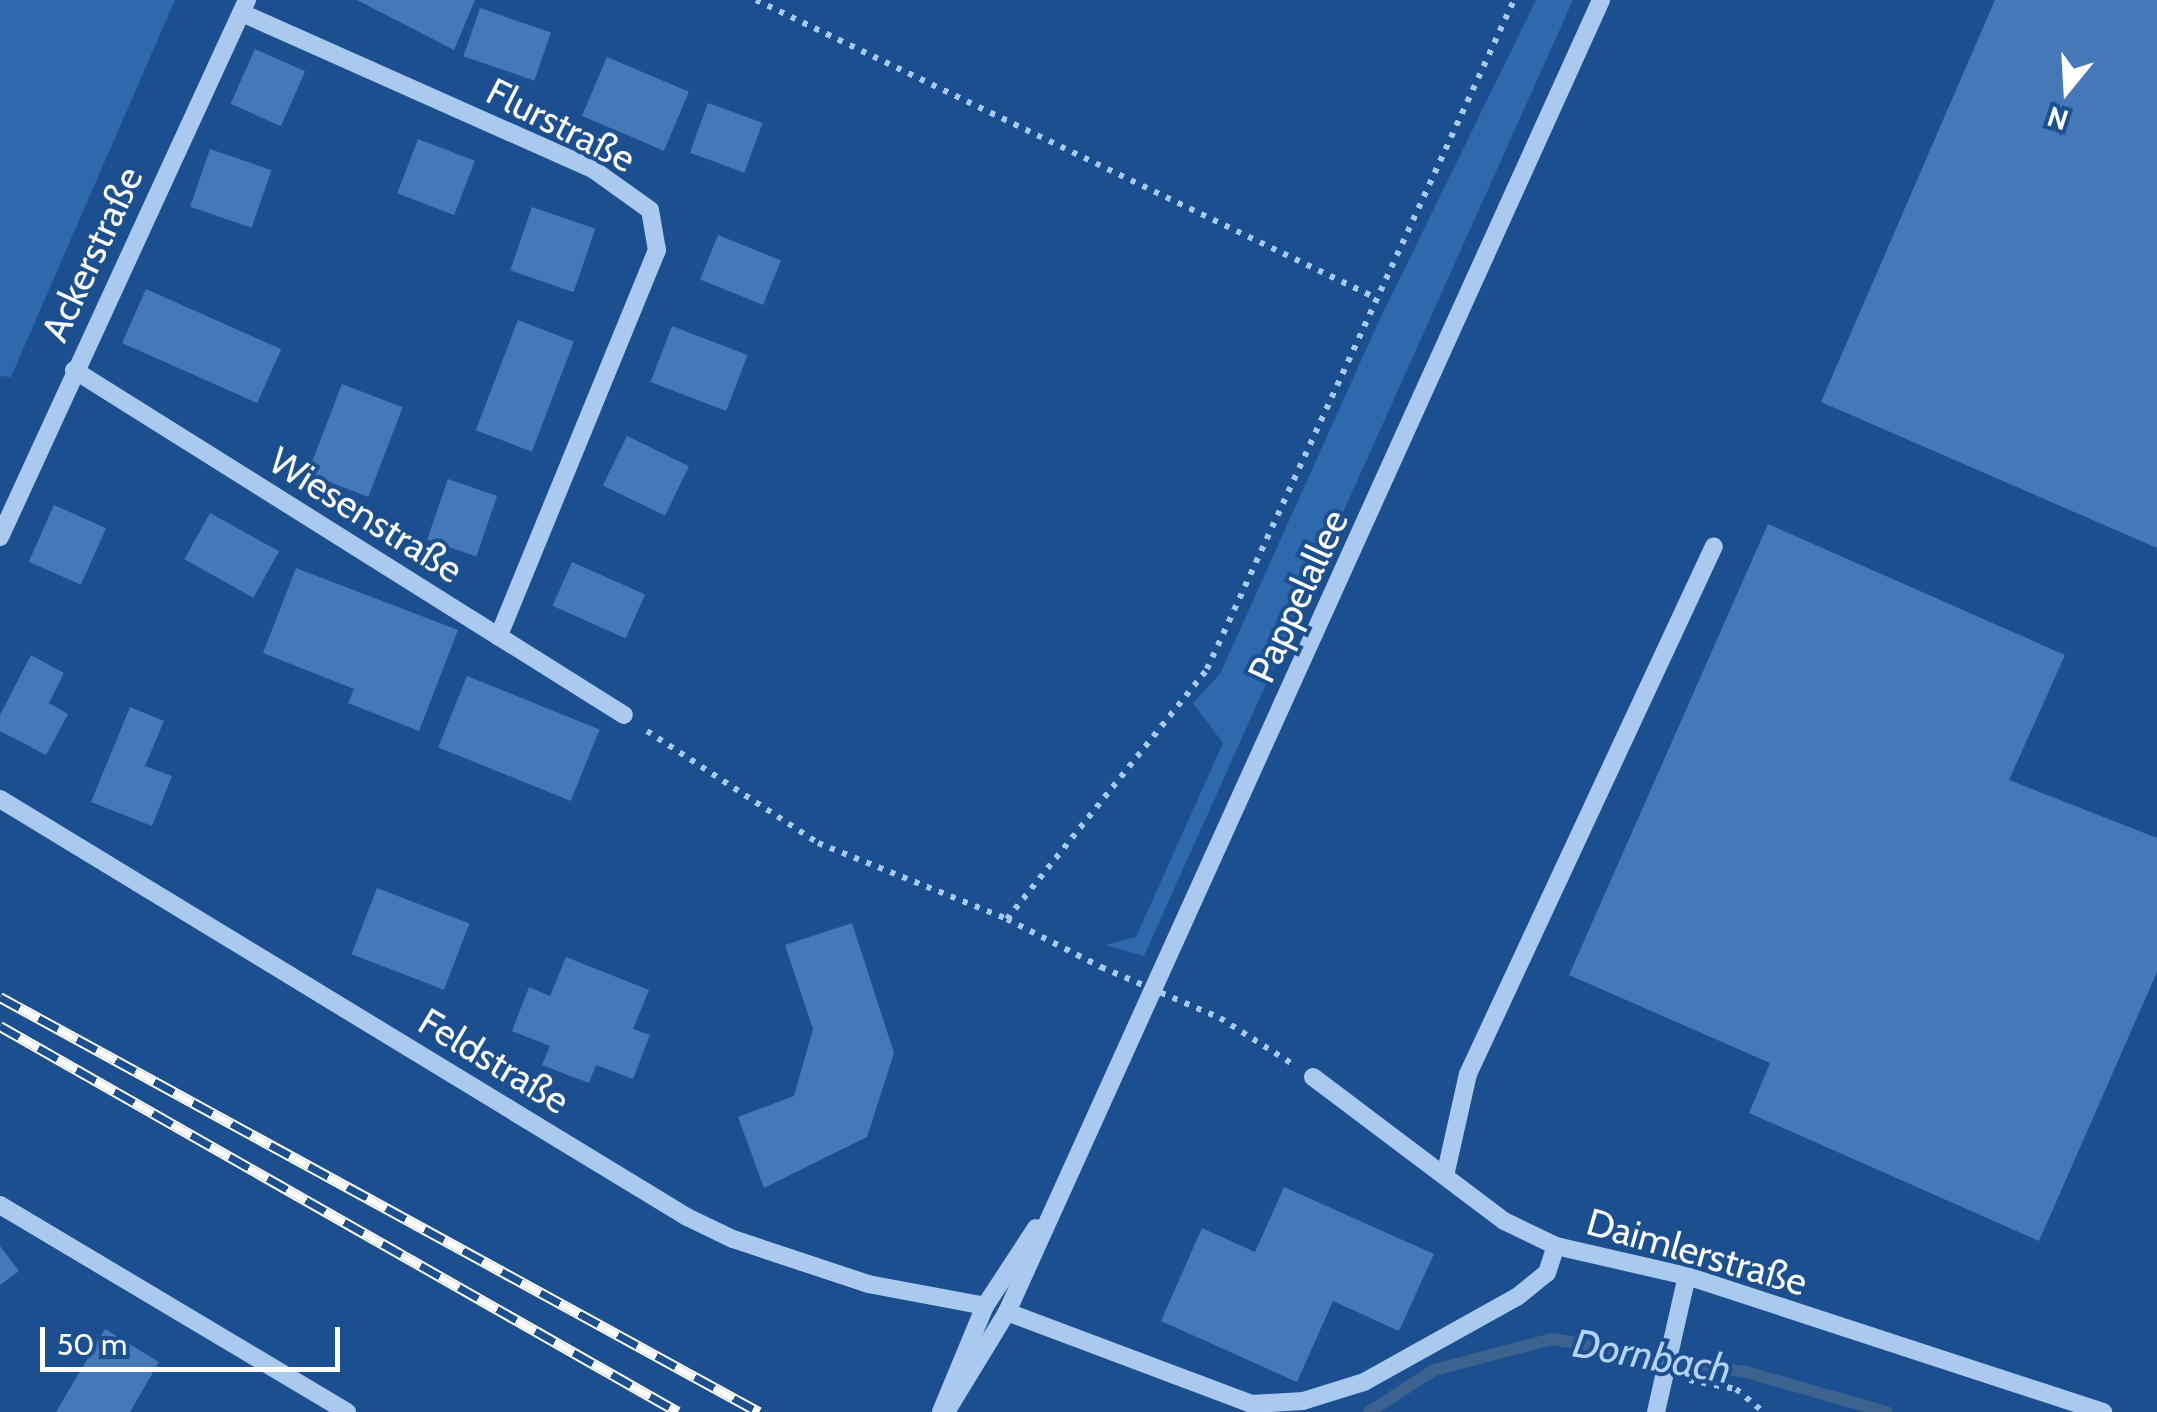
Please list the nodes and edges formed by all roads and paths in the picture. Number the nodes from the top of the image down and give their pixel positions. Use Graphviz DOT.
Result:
graph roads {
  1 [pos="756,0"];
  2 [pos="1514,0"];
  3 [pos="1600,0"];
  4 [pos="244,6"];
  5 [pos="1376,298"];
  6 [pos="74,370"];
  7 [pos="0,537"];
  8 [pos="1714,546"];
  9 [pos="498,637"];
  10 [pos="624,716"];
  11 [pos="0,800"];
  12 [pos="1007,919"];
  13 [pos="1314,1077"];
  14 [pos="1445,1176"];
  15 [pos="0,1205"];
  16 [pos="1046,1216"];
  17 [pos="1556,1246"];
  18 [pos="1687,1276"];
  19 [pos="985,1306"];
  20 [pos="1007,1312"];
  21 [pos="1664,1374"];
  22 [pos="347,1412"];
  23 [pos="944,1412"];
  24 [pos="1656,1412"];
  25 [pos="1764,1412"];
  26 [pos="2103,1412"];
  1 -- 5 [label="path"];
  2 -- 5 [label="path"];
  3 -- 16 [label="street, Pappelallee"];
  4 -- 6 [label="street, Ackerstraße"];
  4 -- 9 [label="street, Flurstraße"];
  5 -- 12 [label="path"];
  6 -- 7 [label="street, Ackerstraße"];
  6 -- 9 [label="street, Wiesenstraße"];
  8 -- 14 [label="street"];
  9 -- 10 [label="street, Wiesenstraße"];
  10 -- 12 [label="path"];
  11 -- 19 [label="street, Feldstraße"];
  12 -- 13 [label="path, bridge"];
  13 -- 14 [label="street, Daimlerstraße"];
  14 -- 17 [label="street, Daimlerstraße"];
  15 -- 22 [label="street"];
  16 -- 19 [label="street, Pappelallee"];
  16 -- 20 [label="street, Pappelallee"];
  17 -- 18 [label="street, Daimlerstraße"];
  17 -- 20 [label="street"];
  18 -- 21 [label="street"];
  18 -- 26 [label="street, Daimlerstraße"];
  19 -- 23 [label="street, Pappelallee"];
  20 -- 23 [label="street, Pappelallee"];
  21 -- 24 [label="street"];
  21 -- 25 [label="path"];
}
